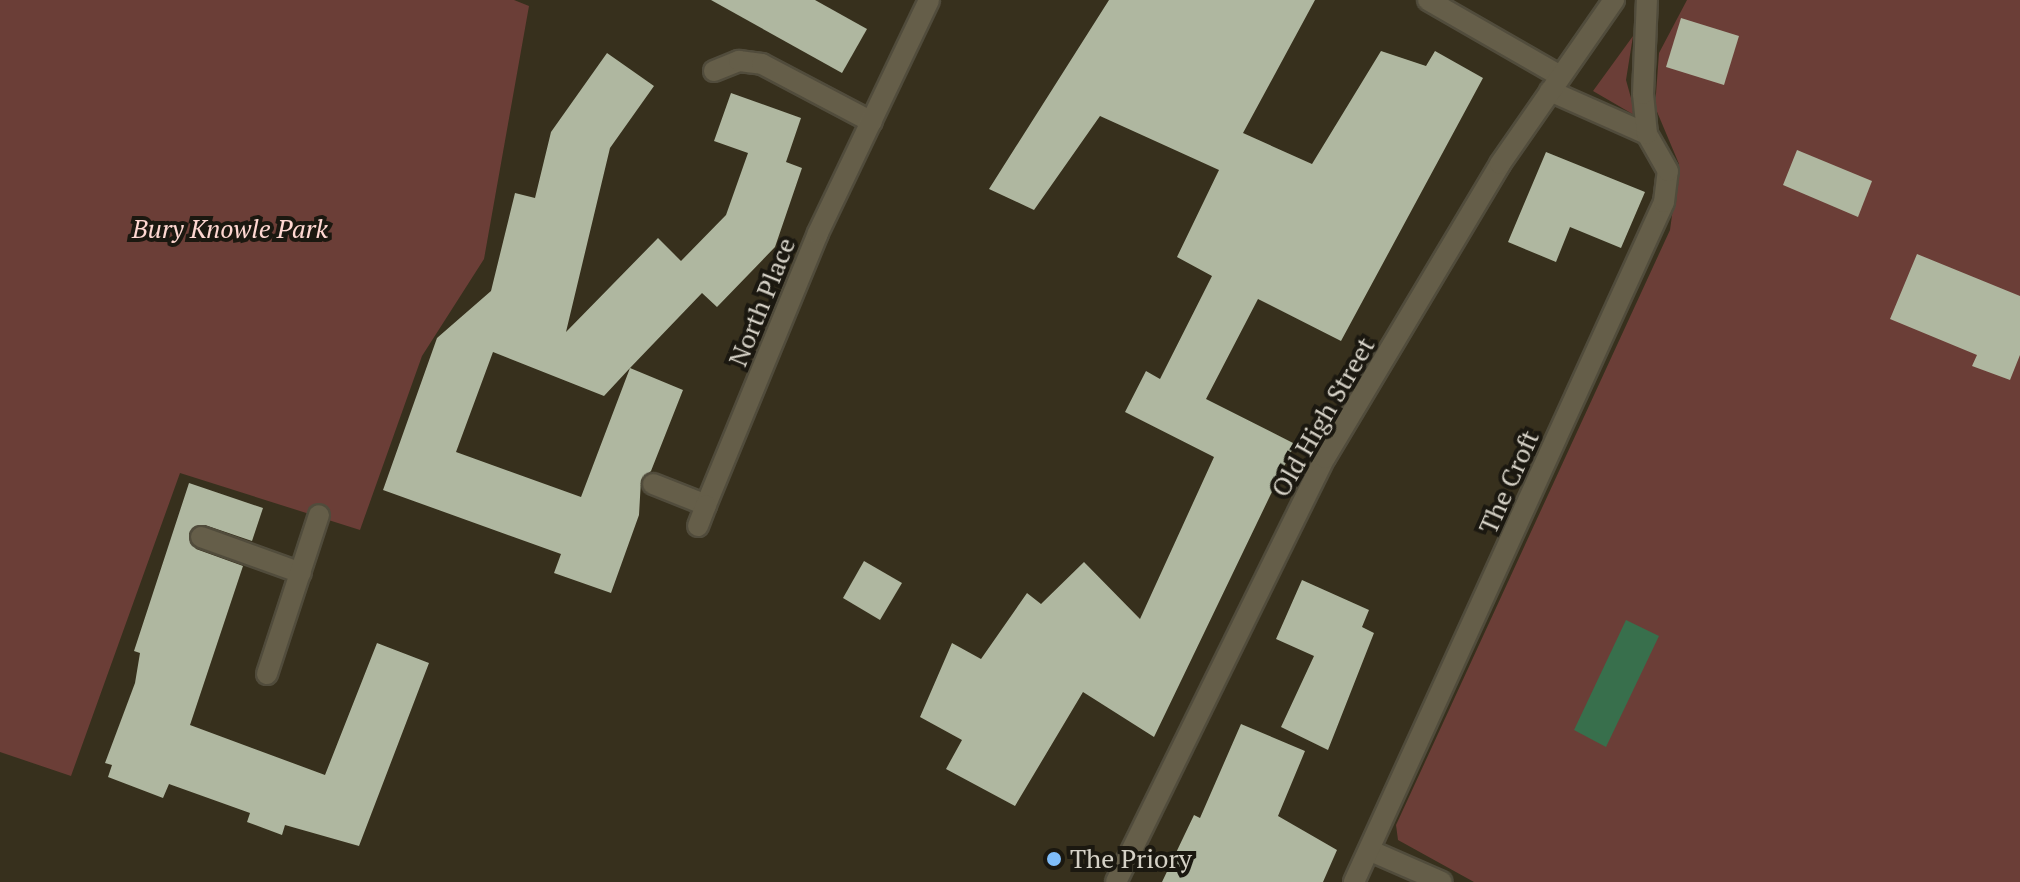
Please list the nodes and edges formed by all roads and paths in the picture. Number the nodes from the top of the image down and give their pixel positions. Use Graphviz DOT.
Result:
graph roads {
  1 [pos="929,0"];
  2 [pos="1428,0"];
  3 [pos="1614,0"];
  4 [pos="1647,0"];
  5 [pos="714,71"];
  6 [pos="1555,84"];
  7 [pos="872,122"];
  8 [pos="1647,134"];
  9 [pos="653,484"];
  10 [pos="706,505"];
  11 [pos="319,515"];
  12 [pos="698,526"];
  13 [pos="201,537"];
  14 [pos="301,573"];
  15 [pos="267,674"];
  16 [pos="1371,851"];
  17 [pos="1116,882"];
  18 [pos="1354,882"];
  19 [pos="1442,882"];
  1 -- 7 [label="street, North Place"];
  2 -- 6 [label="street"];
  3 -- 6 [label="street, Old High Street"];
  4 -- 8 [label="street, The Croft"];
  5 -- 7 [label="street"];
  6 -- 8 [label="street"];
  6 -- 17 [label="street, Old High Street"];
  7 -- 10 [label="street, North Place"];
  8 -- 16 [label="street, The Croft"];
  9 -- 10 [label="street"];
  10 -- 12 [label="street, North Place"];
  11 -- 14 [label="street"];
  13 -- 14 [label="street"];
  14 -- 15 [label="street"];
  16 -- 18 [label="street, The Croft"];
  16 -- 19 [label="street"];
}
